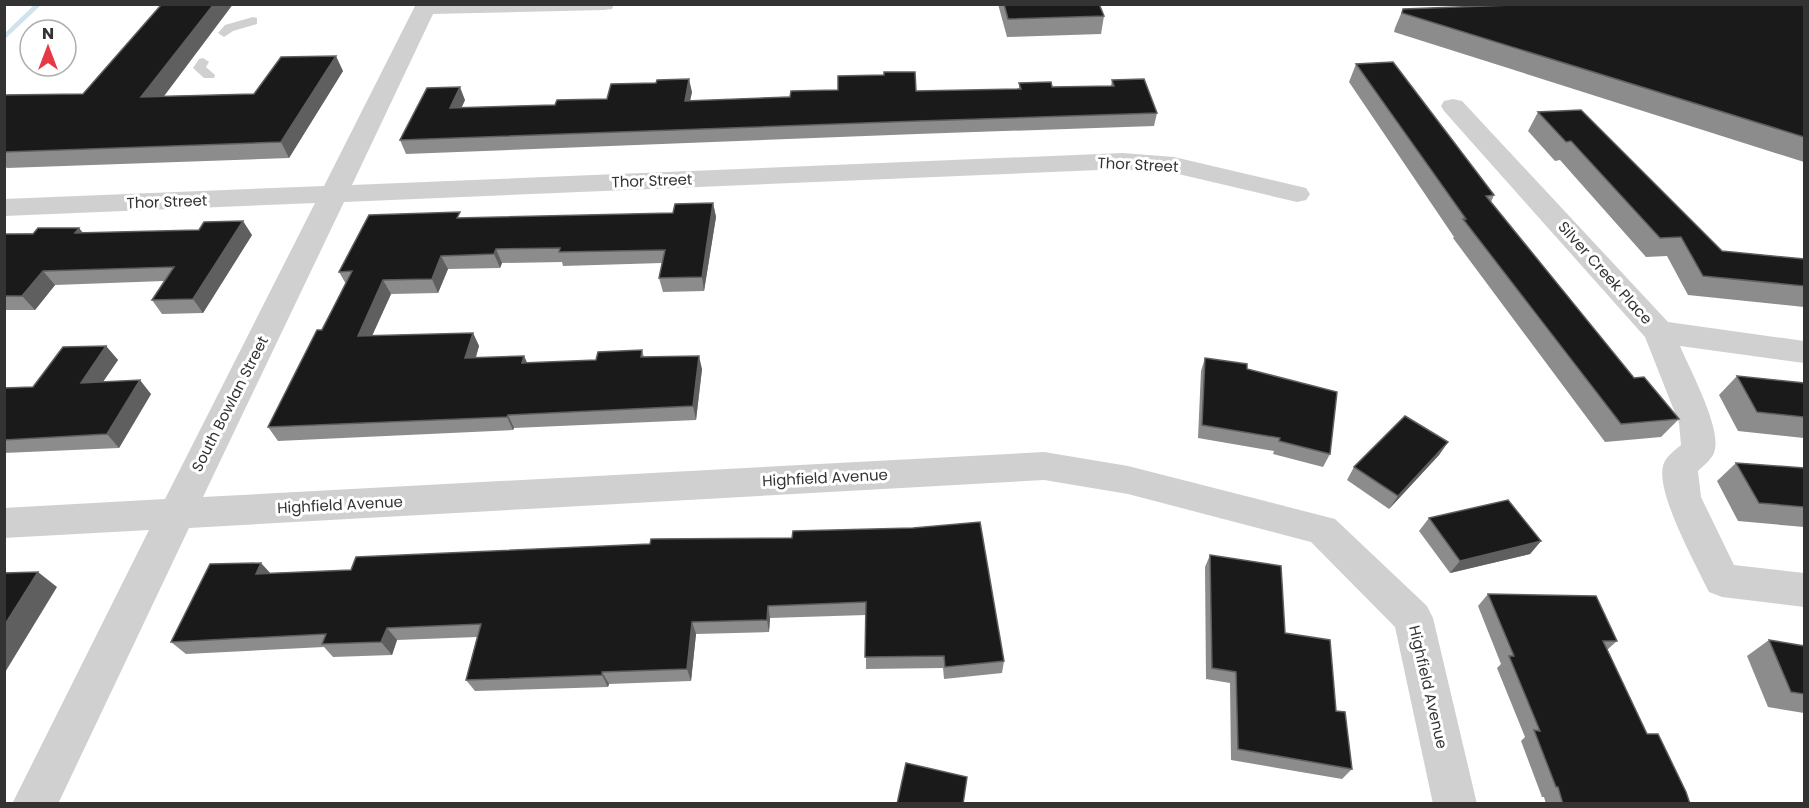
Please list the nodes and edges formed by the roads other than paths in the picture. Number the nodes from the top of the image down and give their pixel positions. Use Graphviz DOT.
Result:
graph roads {
  1 [pos="604,4"];
  2 [pos="426,6"];
  3 [pos="253,21"];
  4 [pos="225,33"];
  5 [pos="203,62"];
  6 [pos="209,75"];
  7 [pos="1453,106"];
  8 [pos="1297,194"];
  9 [pos="335,195"];
  10 [pos="4,208"];
  11 [pos="1659,332"];
  12 [pos="1804,352"];
  13 [pos="176,514"];
  14 [pos="4,523"];
  15 [pos="1804,590"];
  16 [pos="34,804"];
  17 [pos="1455,804"];
  1 -- 2 [label="street"];
  2 -- 9 [label="street, South Bowlan Street"];
  3 -- 4 [label="lane"];
  5 -- 6 [label="lane"];
  7 -- 11 [label="street, Silver Creek Place"];
  8 -- 9 [label="street, Thor Street"];
  9 -- 10 [label="street, Thor Street"];
  9 -- 13 [label="street, South Bowlan Street"];
  11 -- 12 [label="street, Silver Creek Place"];
  11 -- 15 [label="street"];
  13 -- 14 [label="street, Highfield Avenue"];
  13 -- 16 [label="street, South Bowlan Street"];
  13 -- 17 [label="street, Highfield Avenue"];
}
